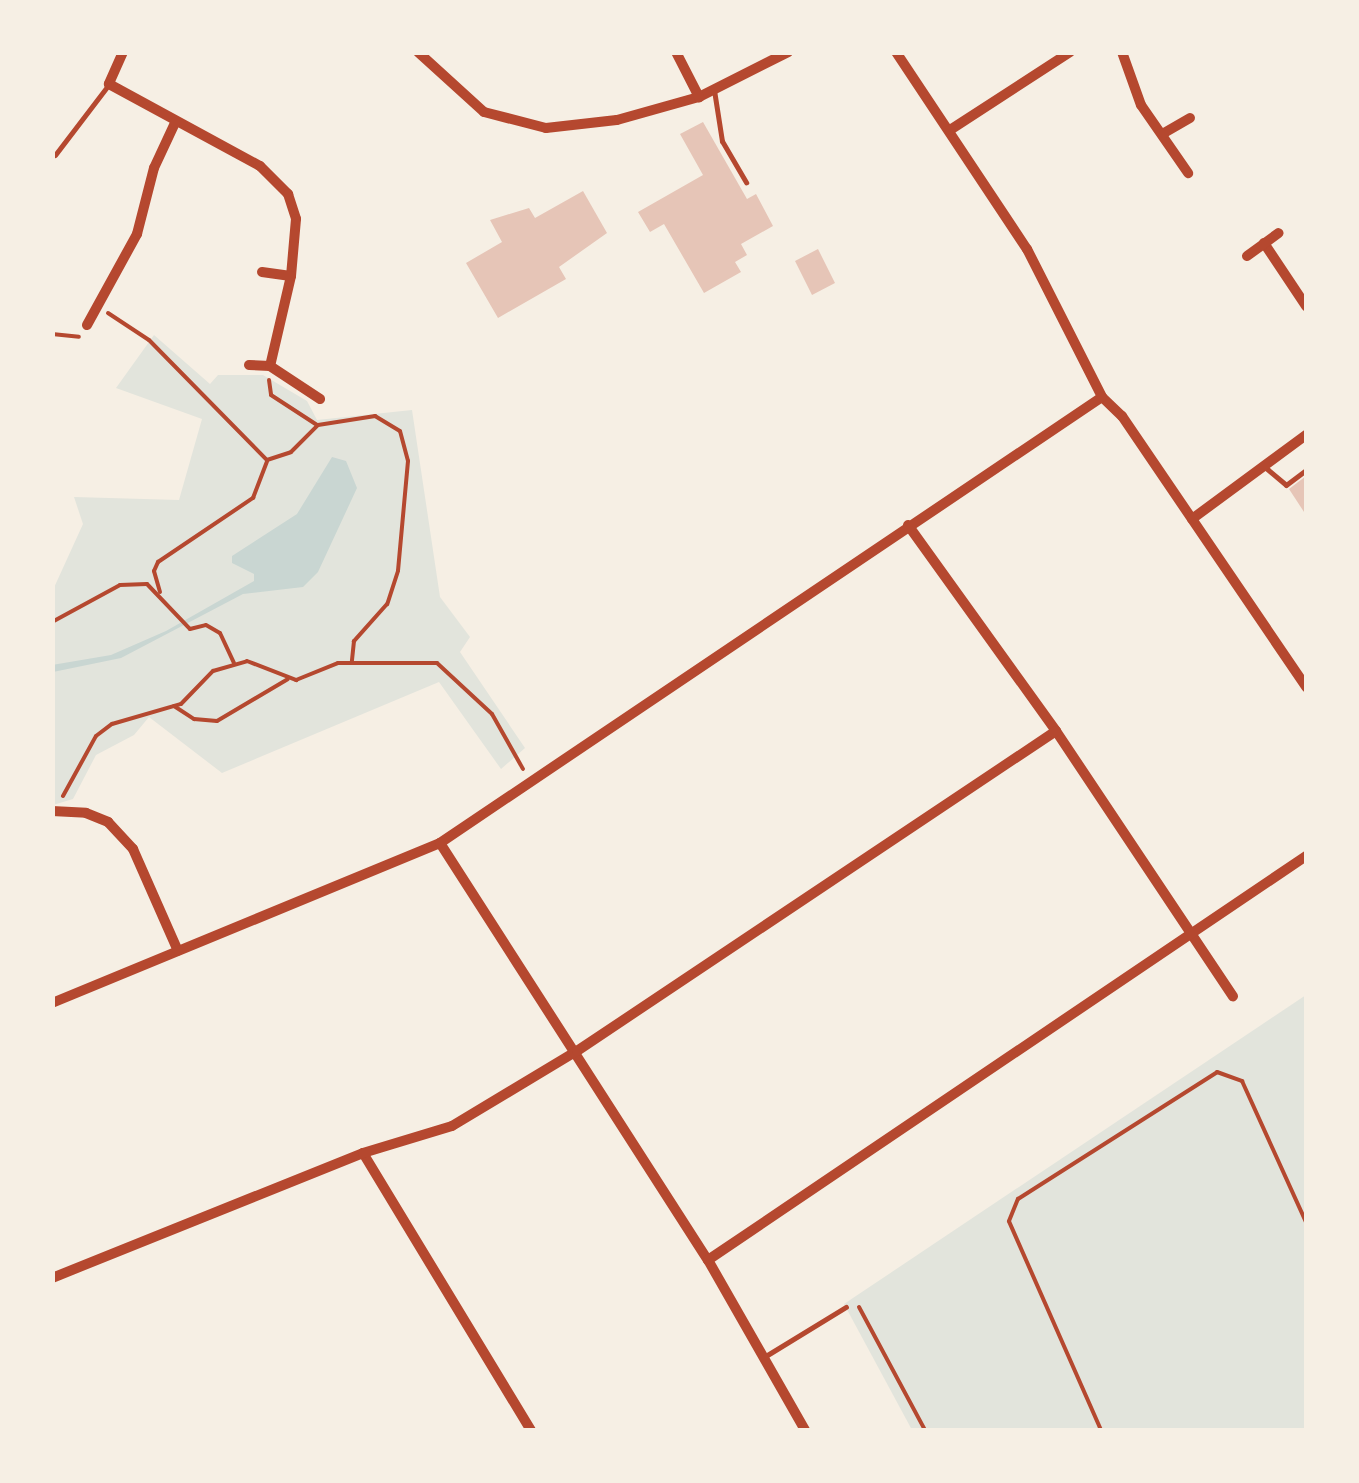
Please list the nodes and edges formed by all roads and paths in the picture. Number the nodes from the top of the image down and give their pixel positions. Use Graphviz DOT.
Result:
graph roads {
  1 [pos="122,52"];
  2 [pos="418,52"];
  3 [pos="676,52"];
  4 [pos="788,52"];
  5 [pos="896,52"];
  6 [pos="1070,52"];
  7 [pos="1122,52"];
  8 [pos="109,84"];
  9 [pos="714,90"];
  10 [pos="699,97"];
  11 [pos="1190,118"];
  12 [pos="176,122"];
  13 [pos="950,130"];
  14 [pos="1164,133"];
  15 [pos="55,155"];
  16 [pos="1188,174"];
  17 [pos="746,182"];
  18 [pos="1279,232"];
  19 [pos="1264,243"];
  20 [pos="1247,256"];
  21 [pos="262,272"];
  22 [pos="291,276"];
  23 [pos="98,306"];
  24 [pos="1306,306"];
  25 [pos="87,325"];
  26 [pos="52,334"];
  27 [pos="249,365"];
  28 [pos="270,366"];
  29 [pos="1102,397"];
  30 [pos="320,399"];
  31 [pos="318,425"];
  32 [pos="1306,435"];
  33 [pos="267,460"];
  34 [pos="1263,465"];
  35 [pos="1306,470"];
  36 [pos="1192,518"];
  37 [pos="908,525"];
  38 [pos="160,592"];
  39 [pos="52,622"];
  40 [pos="352,661"];
  41 [pos="234,663"];
  42 [pos="288,679"];
  43 [pos="1306,687"];
  44 [pos="173,706"];
  45 [pos="1056,730"];
  46 [pos="530,782"];
  47 [pos="57,810"];
  48 [pos="440,843"];
  49 [pos="1306,856"];
  50 [pos="1192,936"];
  51 [pos="178,951"];
  52 [pos="1233,996"];
  53 [pos="52,1002"];
  54 [pos="577,1051"];
  55 [pos="363,1152"];
  56 [pos="1306,1222"];
  57 [pos="708,1260"];
  58 [pos="52,1278"];
  59 [pos="846,1307"];
  60 [pos="764,1357"];
  61 [pos="532,1430"];
  62 [pos="805,1430"];
  63 [pos="925,1430"];
  64 [pos="1102,1430"];
  1 -- 8 [label="street"];
  2 -- 10 [label="street"];
  3 -- 10 [label="street"];
  4 -- 9 [label="street"];
  5 -- 13 [label="street"];
  6 -- 13 [label="street"];
  7 -- 14 [label="street"];
  8 -- 12 [label="street"];
  8 -- 15 [label="lane"];
  9 -- 10 [label="street"];
  9 -- 17 [label="lane"];
  11 -- 14 [label="street"];
  12 -- 22 [label="street"];
  12 -- 23 [label="street"];
  13 -- 29 [label="street"];
  14 -- 16 [label="street"];
  18 -- 19 [label="street"];
  19 -- 20 [label="street"];
  19 -- 24 [label="street"];
  21 -- 22 [label="street"];
  22 -- 28 [label="street"];
  23 -- 25 [label="street"];
  23 -- 33 [label="path"];
  25 -- 26 [label="path"];
  27 -- 28 [label="street"];
  28 -- 30 [label="street"];
  28 -- 31 [label="path"];
  29 -- 36 [label="street"];
  29 -- 37 [label="street"];
  31 -- 33 [label="path"];
  31 -- 40 [label="path"];
  32 -- 34 [label="street"];
  33 -- 38 [label="path"];
  34 -- 35 [label="lane"];
  34 -- 36 [label="street"];
  36 -- 43 [label="street"];
  37 -- 45 [label="street"];
  37 -- 46 [label="street"];
  38 -- 39 [label="path"];
  38 -- 41 [label="path"];
  40 -- 42 [label="path"];
  40 -- 46 [label="path"];
  41 -- 42 [label="path"];
  41 -- 44 [label="path"];
  42 -- 44 [label="path"];
  44 -- 47 [label="path"];
  45 -- 50 [label="street"];
  45 -- 54 [label="street"];
  46 -- 48 [label="street"];
  47 -- 51 [label="street"];
  48 -- 51 [label="street"];
  48 -- 54 [label="street"];
  49 -- 50 [label="street"];
  50 -- 52 [label="street"];
  50 -- 57 [label="street"];
  51 -- 53 [label="street"];
  54 -- 55 [label="street"];
  54 -- 57 [label="street"];
  55 -- 58 [label="street"];
  55 -- 61 [label="street"];
  56 -- 64 [label="path"];
  57 -- 60 [label="street"];
  59 -- 60 [label="lane"];
  59 -- 63 [label="path"];
  60 -- 62 [label="street"];
}
